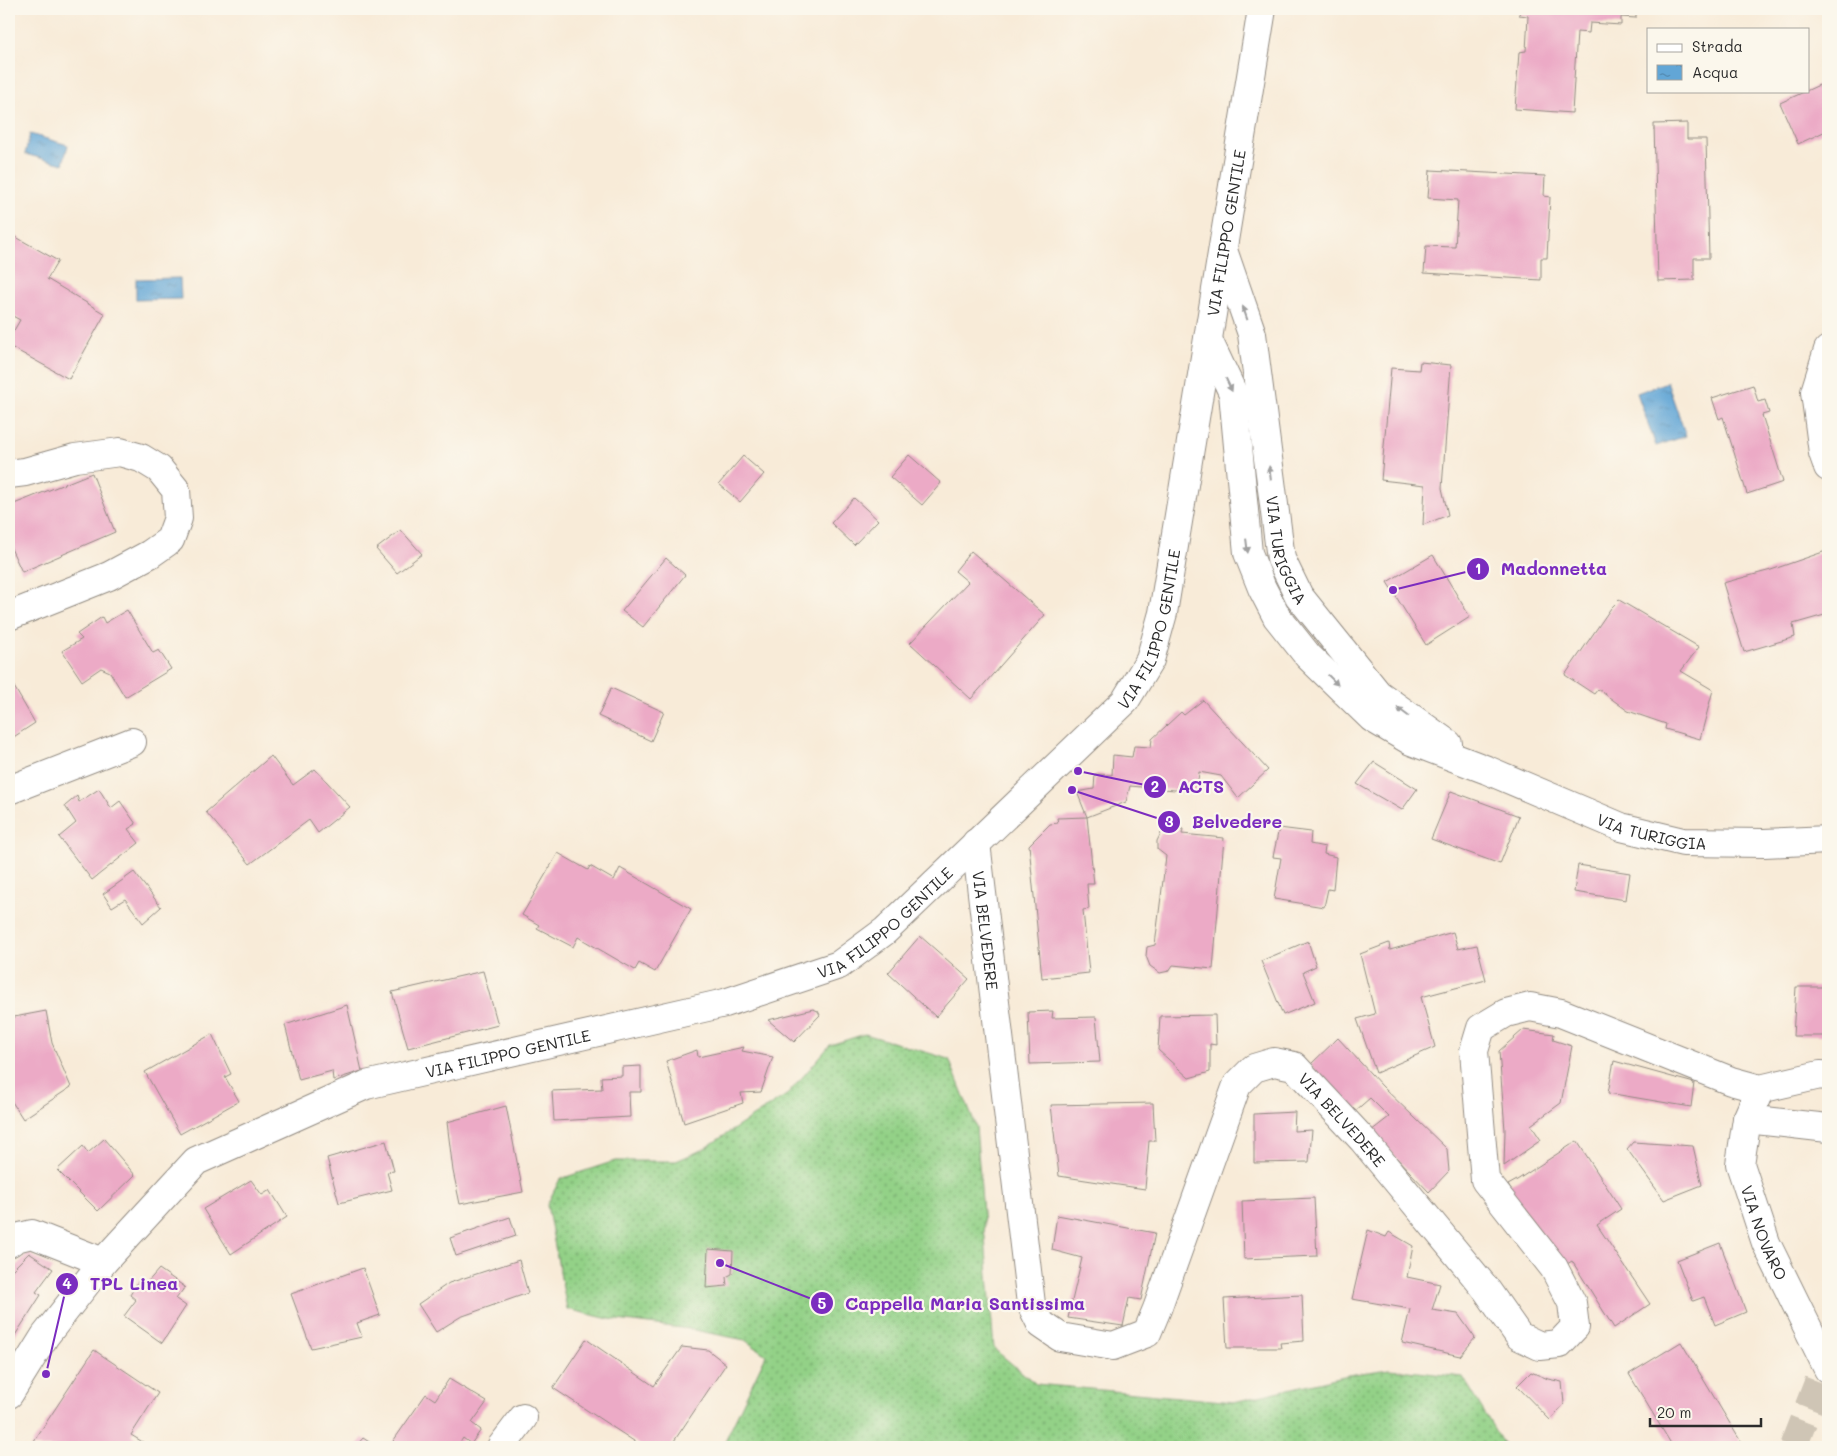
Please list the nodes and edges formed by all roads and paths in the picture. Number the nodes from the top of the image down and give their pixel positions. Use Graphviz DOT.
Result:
graph roads {
  1 [pos="1262,9"];
  2 [pos="1223,250"];
  3 [pos="1208,340"];
  4 [pos="1828,350"];
  5 [pos="1828,467"];
  6 [pos="9,474"];
  7 [pos="9,616"];
  8 [pos="132,742"];
  9 [pos="1487,770"];
  10 [pos="9,790"];
  11 [pos="1828,840"];
  12 [pos="976,843"];
  13 [pos="1828,1076"];
  14 [pos="1760,1089"];
  15 [pos="1747,1119"];
  16 [pos="1828,1128"];
  17 [pos="9,1243"];
  18 [pos="103,1262"];
  19 [pos="1828,1369"];
  20 [pos="9,1394"];
  21 [pos="523,1418"];
  22 [pos="501,1447"];
  1 -- 2 [label="street, VIA FILIPPO GENTILE"];
  2 -- 3 [label="street, VIA FILIPPO GENTILE"];
  9 -- 2 [label="street, VIA TURIGGIA, one-way"];
  3 -- 9 [label="street, VIA TURIGGIA, one-way"];
  3 -- 12 [label="street, VIA FILIPPO GENTILE"];
  4 -- 5 [label="street"];
  6 -- 7 [label="street"];
  8 -- 10 [label="street"];
  9 -- 11 [label="street, VIA TURIGGIA"];
  12 -- 14 [label="street, VIA BELVEDERE"];
  12 -- 18 [label="street, VIA FILIPPO GENTILE"];
  13 -- 14 [label="street"];
  14 -- 15 [label="street, VIA NOVARO"];
  15 -- 16 [label="street"];
  15 -- 19 [label="street, VIA NOVARO"];
  17 -- 18 [label="street"];
  18 -- 20 [label="street, VIA FILIPPO GENTILE"];
  21 -- 22 [label="street"];
}
